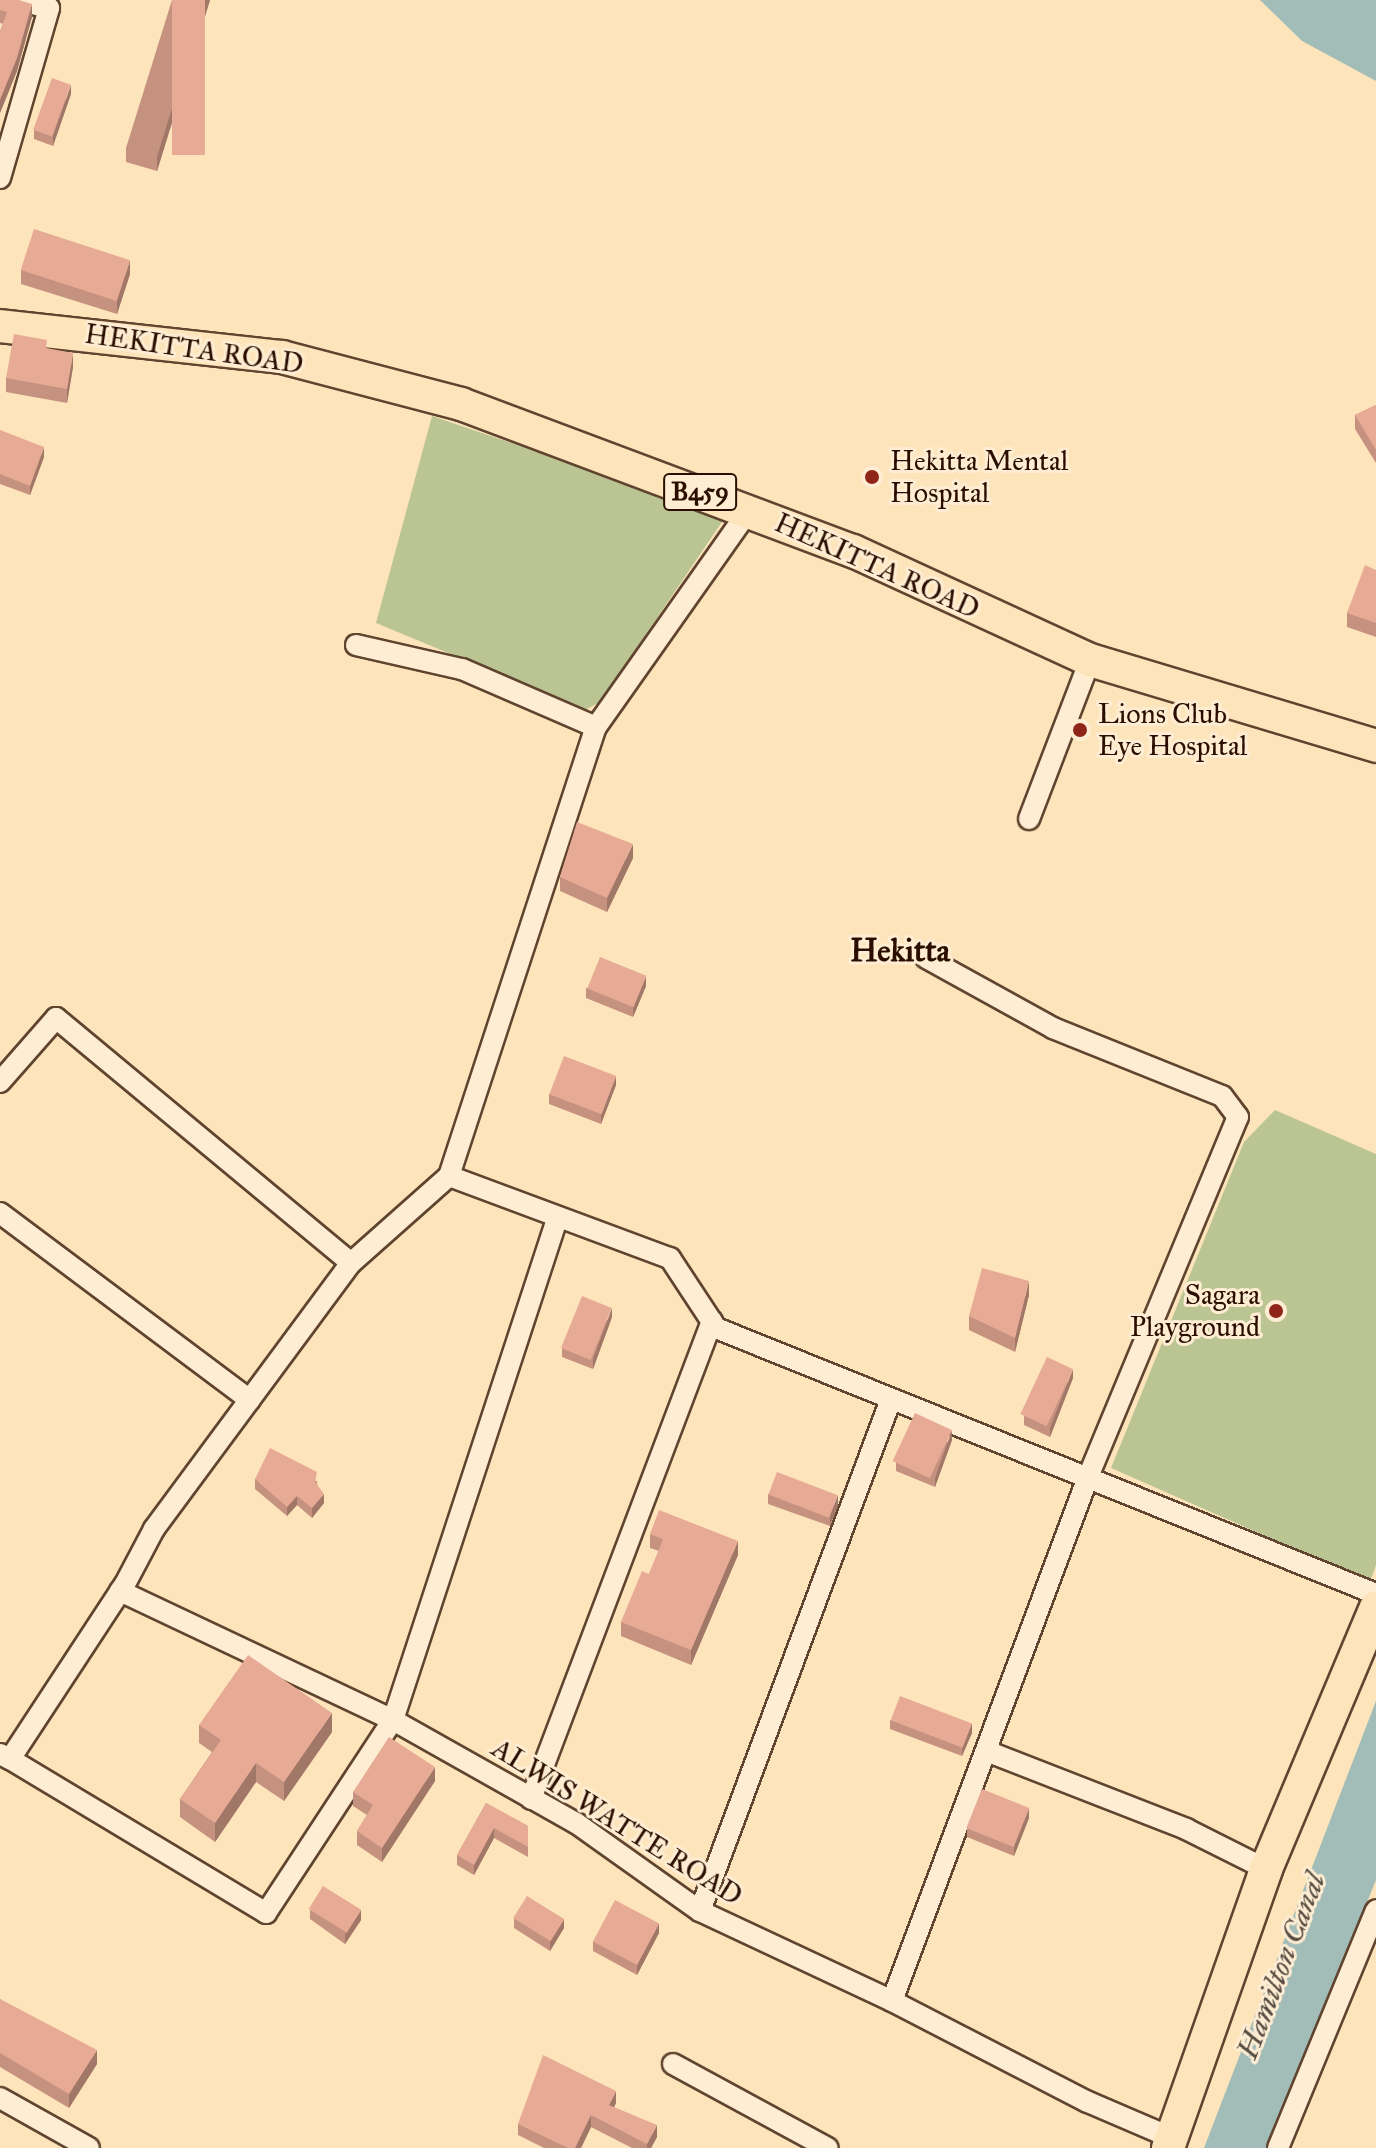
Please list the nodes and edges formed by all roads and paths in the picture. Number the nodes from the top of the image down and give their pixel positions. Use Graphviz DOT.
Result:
graph roads {
  1 [pos="17,0"];
  2 [pos="0,178"];
  3 [pos="0,326"];
  4 [pos="749,510"];
  5 [pos="356,645"];
  6 [pos="1090,660"];
  7 [pos="596,727"];
  8 [pos="1376,746"];
  9 [pos="1029,819"];
  10 [pos="926,958"];
  11 [pos="0,1082"];
  12 [pos="449,1176"];
  13 [pos="0,1213"];
  14 [pos="557,1219"];
  15 [pos="351,1263"];
  16 [pos="712,1321"];
  17 [pos="891,1399"];
  18 [pos="250,1400"];
  19 [pos="1088,1477"];
  20 [pos="120,1591"];
  21 [pos="1376,1594"];
  22 [pos="1376,1607"];
  23 [pos="393,1720"];
  24 [pos="989,1752"];
  25 [pos="5,1756"];
  26 [pos="531,1799"];
  27 [pos="1266,1869"];
  28 [pos="1376,1910"];
  29 [pos="700,1911"];
  30 [pos="892,2001"];
  31 [pos="673,2064"];
  32 [pos="0,2098"];
  33 [pos="1170,2143"];
  34 [pos="89,2148"];
  35 [pos="828,2148"];
  36 [pos="1278,2148"];
  1 -- 2 [label="street"];
  3 -- 4 [label="main road, HEKITTA ROAD / B459"];
  4 -- 6 [label="main road, HEKITTA ROAD / B459"];
  4 -- 7 [label="street"];
  5 -- 7 [label="street"];
  6 -- 8 [label="main road, HEKITTA ROAD / B459"];
  6 -- 9 [label="street"];
  7 -- 12 [label="street"];
  10 -- 19 [label="street"];
  11 -- 15 [label="street"];
  12 -- 14 [label="street"];
  12 -- 15 [label="street"];
  13 -- 18 [label="street"];
  14 -- 16 [label="street"];
  14 -- 23 [label="street"];
  15 -- 18 [label="street"];
  16 -- 17 [label="street"];
  16 -- 26 [label="street"];
  17 -- 19 [label="street"];
  17 -- 29 [label="street"];
  18 -- 20 [label="street"];
  19 -- 21 [label="street"];
  19 -- 24 [label="street"];
  20 -- 23 [label="street, ALWIS WATTE ROAD"];
  20 -- 25 [label="street"];
  22 -- 27 [label="main road"];
  23 -- 25 [label="street"];
  23 -- 26 [label="street, ALWIS WATTE ROAD"];
  24 -- 27 [label="street"];
  24 -- 30 [label="street"];
  26 -- 29 [label="street, ALWIS WATTE ROAD"];
  27 -- 33 [label="main road"];
  28 -- 36 [label="street"];
  29 -- 30 [label="street, ALWIS WATTE ROAD"];
  30 -- 33 [label="street, ALWIS WATTE ROAD"];
  31 -- 35 [label="street"];
  32 -- 34 [label="street"];
}
